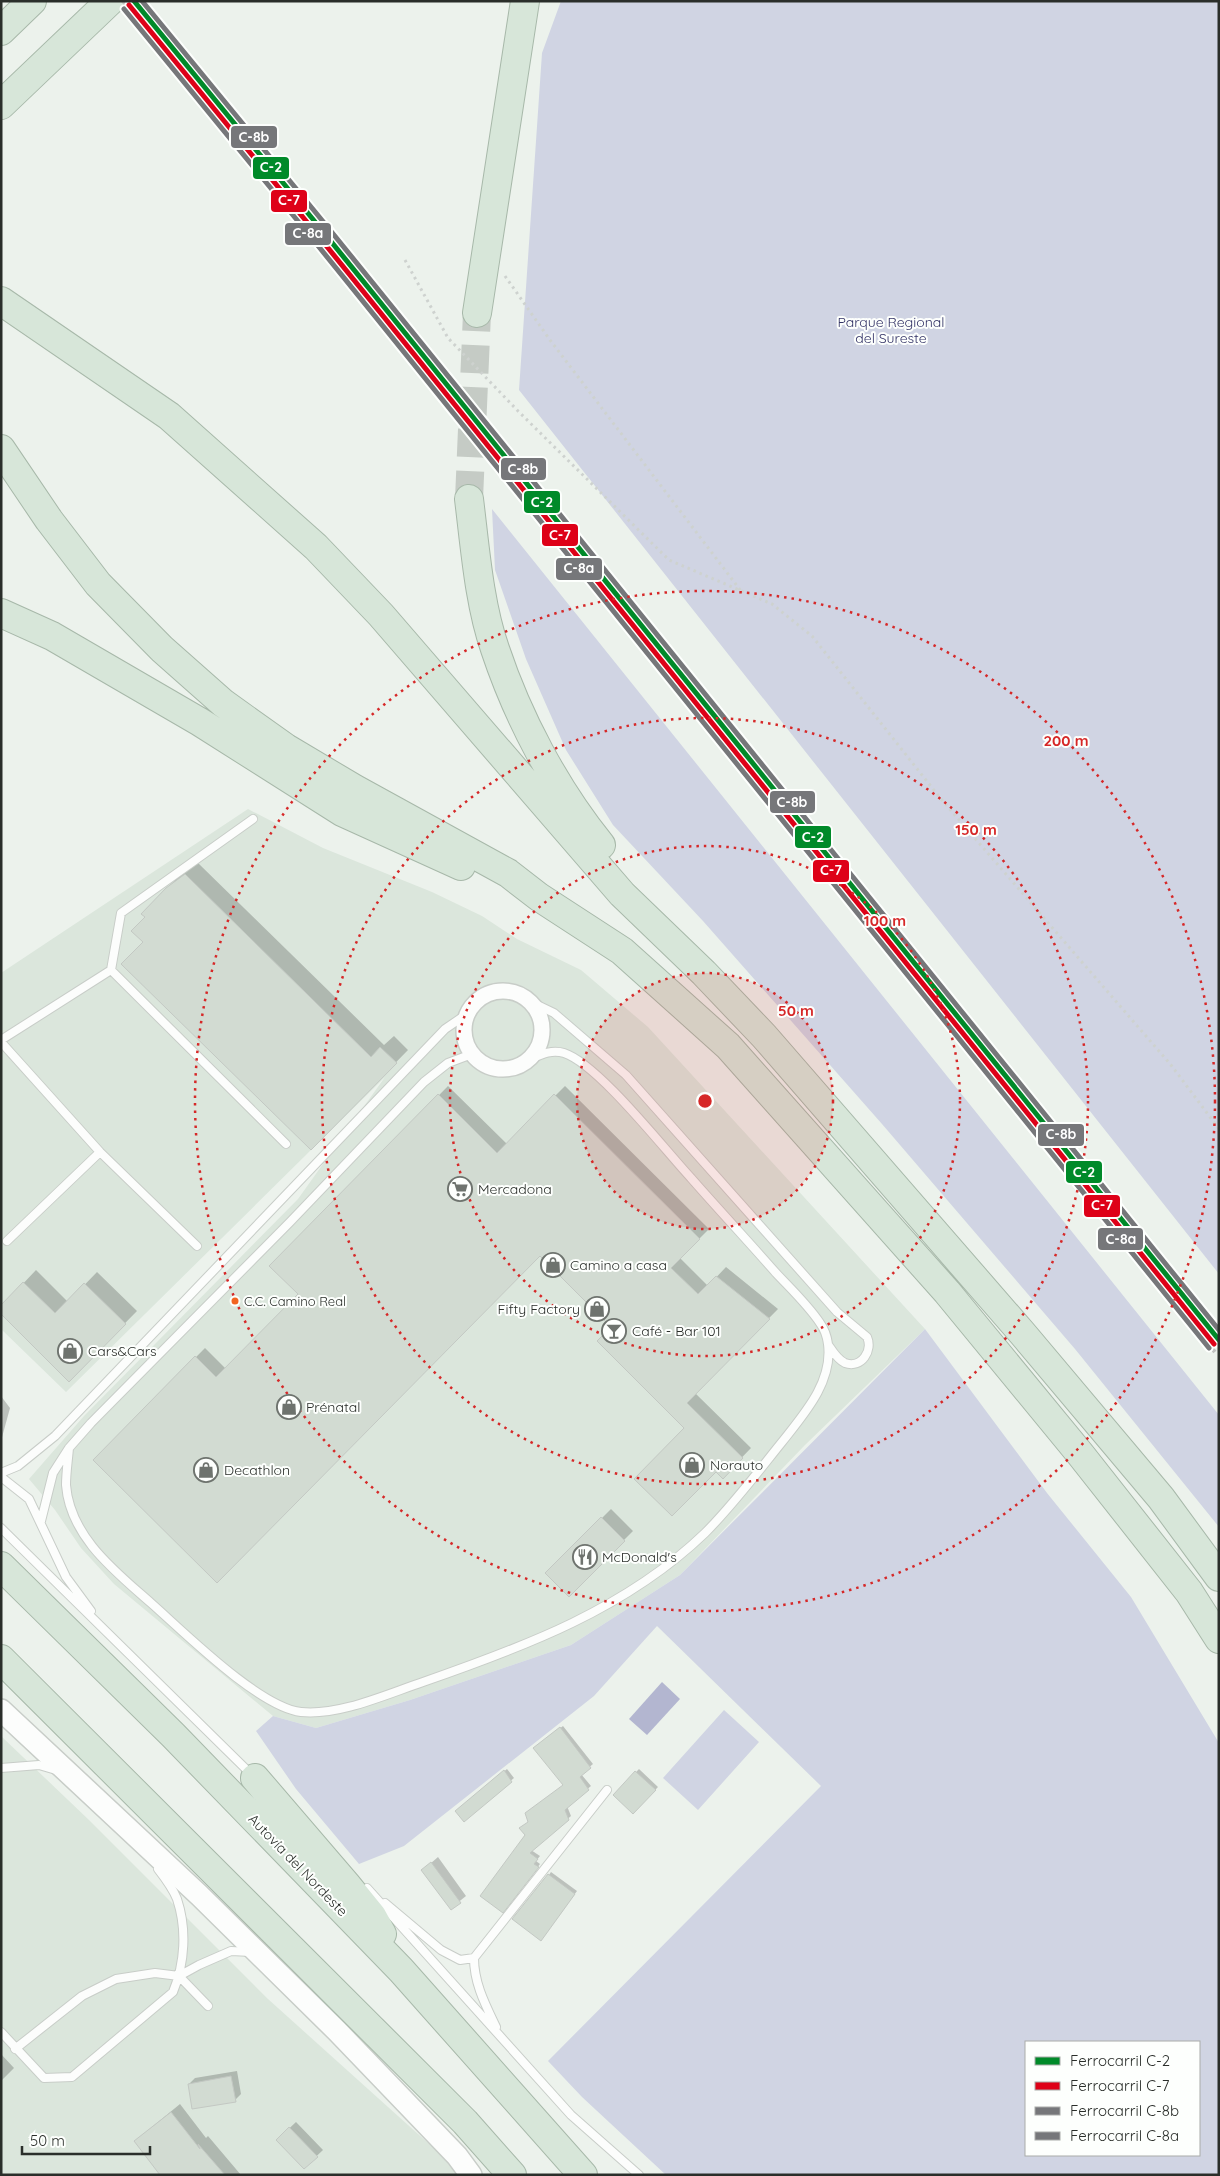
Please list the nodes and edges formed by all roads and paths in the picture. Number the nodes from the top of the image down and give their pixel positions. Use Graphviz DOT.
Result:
graph roads {
  1 [pos="32,1"];
  2 [pos="110,1"];
  3 [pos="524,1"];
  4 [pos="1,31"];
  5 [pos="1,105"];
  6 [pos="405,260"];
  7 [pos="503,270"];
  8 [pos="1,301"];
  9 [pos="478,313"];
  10 [pos="1,449"];
  11 [pos="469,499"];
  12 [pos="742,591"];
  13 [pos="1,613"];
  14 [pos="253,819"];
  15 [pos="539,897"];
  16 [pos="111,970"];
  17 [pos="704,973"];
  18 [pos="527,1000"];
  19 [pos="467,1014"];
  20 [pos="1,1041"];
  21 [pos="472,1054"];
  22 [pos="528,1060"];
  23 [pos="1219,1129"];
  24 [pos="286,1144"];
  25 [pos="100,1152"];
  26 [pos="7,1241"];
  27 [pos="197,1246"];
  28 [pos="829,1346"];
  29 [pos="69,1448"];
  30 [pos="1,1473"];
  31 [pos="1,1477"];
  32 [pos="41,1522"];
  33 [pos="1,1528"];
  34 [pos="1,1566"];
  35 [pos="1219,1577"];
  36 [pos="106,1631"];
  37 [pos="1219,1639"];
  38 [pos="1,1659"];
  39 [pos="1,1710"];
  40 [pos="1,1768"];
  41 [pos="255,1778"];
  42 [pos="75,1780"];
  43 [pos="607,1790"];
  44 [pos="313,1832"];
  45 [pos="133,1833"];
  46 [pos="358,1879"];
  47 [pos="370,1892"];
  48 [pos="258,1952"];
  49 [pos="474,1958"];
  50 [pos="401,1970"];
  51 [pos="179,1976"];
  52 [pos="208,2006"];
  53 [pos="1,2032"];
  54 [pos="501,2037"];
  55 [pos="15,2049"];
  56 [pos="471,2175"];
  57 [pos="512,2175"];
  58 [pos="583,2175"];
  59 [pos="639,2175"];
  1 -- 4 [label="highway"];
  2 -- 5 [label="highway"];
  3 -- 9 [label="highway"];
  6 -- 12 [label="path"];
  7 -- 12 [label="path"];
  8 -- 17 [label="highway"];
  10 -- 15 [label="highway"];
  11 -- 17 [label="highway"];
  12 -- 23 [label="path"];
  13 -- 15 [label="highway"];
  14 -- 16 [label="lane"];
  15 -- 37 [label="highway"];
  16 -- 20 [label="lane"];
  16 -- 24 [label="lane"];
  17 -- 35 [label="highway"];
  18 -- 19 [label="street"];
  18 -- 22 [label="street"];
  18 -- 28 [label="lane"];
  19 -- 21 [label="street"];
  19 -- 30 [label="lane"];
  20 -- 25 [label="lane"];
  21 -- 22 [label="street"];
  21 -- 29 [label="lane"];
  22 -- 28 [label="lane"];
  25 -- 26 [label="lane"];
  25 -- 27 [label="lane"];
  28 -- 29 [label="lane"];
  29 -- 32 [label="lane"];
  31 -- 32 [label="lane"];
  32 -- 36 [label="lane"];
  33 -- 36 [label="lane"];
  34 -- 50 [label="highway, Autovía del Nordeste"];
  36 -- 41 [label="lane"];
  38 -- 57 [label="highway"];
  39 -- 42 [label="main road"];
  40 -- 42 [label="lane"];
  41 -- 44 [label="lane"];
  41 -- 50 [label="highway"];
  42 -- 45 [label="main road"];
  43 -- 49 [label="lane"];
  45 -- 48 [label="main road"];
  45 -- 51 [label="lane"];
  46 -- 47 [label="lane"];
  47 -- 49 [label="lane"];
  47 -- 54 [label="lane"];
  48 -- 51 [label="lane"];
  48 -- 56 [label="main road"];
  49 -- 54 [label="lane"];
  50 -- 58 [label="highway, Autovía del Nordeste"];
  51 -- 52 [label="lane"];
  51 -- 55 [label="lane"];
  51 -- 55 [label="lane"];
  53 -- 55 [label="lane"];
  54 -- 59 [label="lane"];
}
